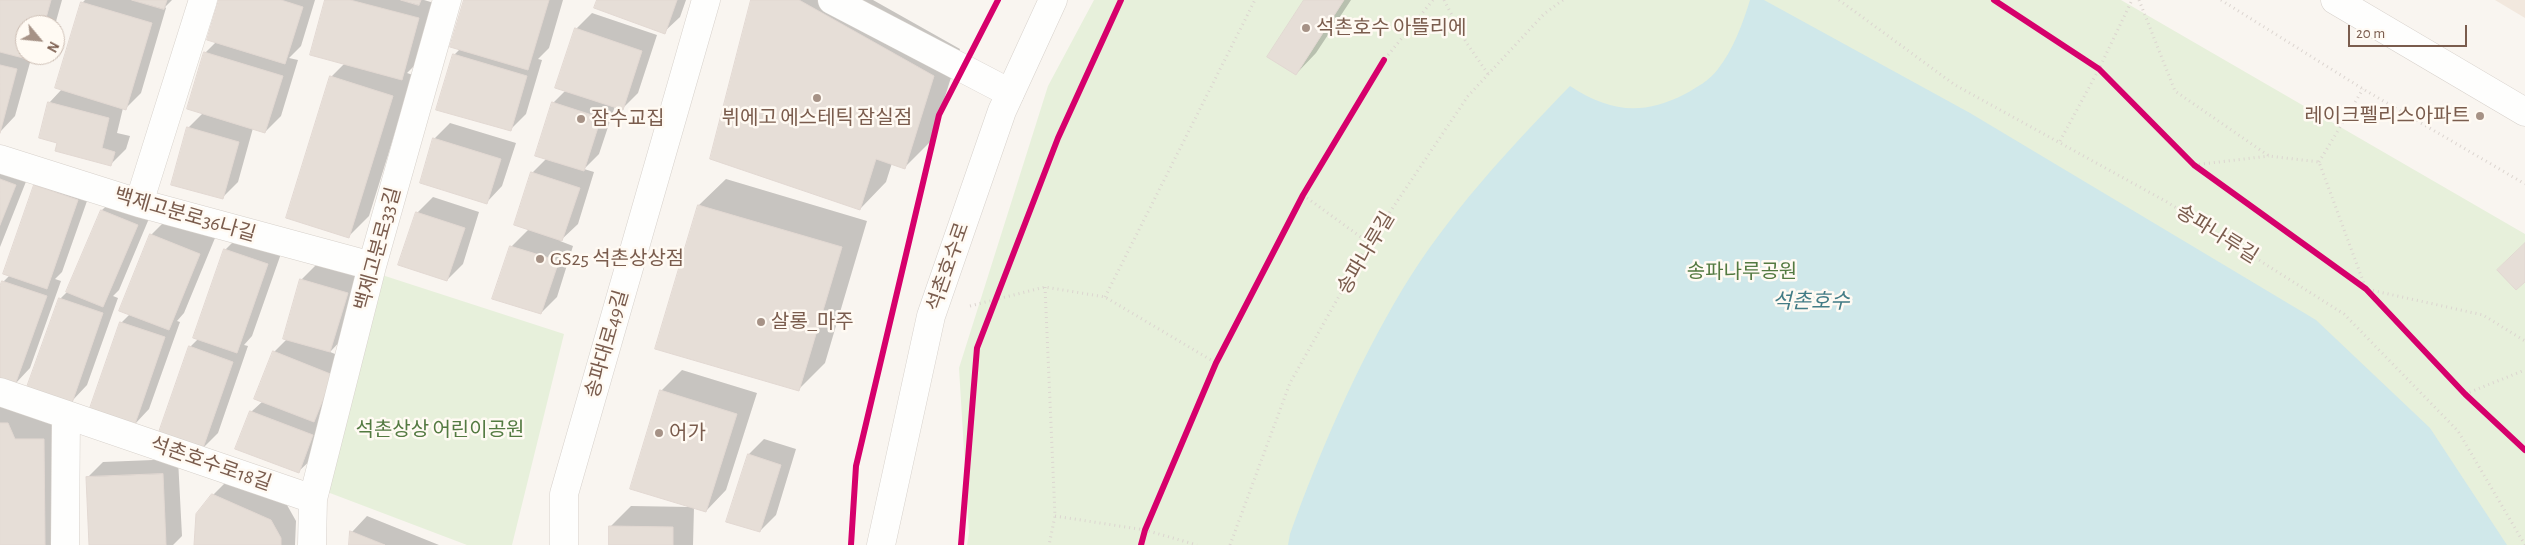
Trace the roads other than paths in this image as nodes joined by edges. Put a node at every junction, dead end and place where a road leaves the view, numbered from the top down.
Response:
1 (203, 0) edge
2 (447, 0) edge
3 (706, 0) edge
4 (832, 0) edge
5 (1053, 0) edge
6 (2335, 0) edge
7 (1010, 93) junction
8 (2525, 112) edge
9 (0, 159) edge
10 (139, 203) junction
11 (372, 266) junction
12 (0, 392) edge
13 (66, 415) junction
14 (313, 499) junction
15 (65, 545) edge
16 (312, 545) edge
17 (564, 545) edge
18 (881, 545) edge

1 - 10 street
2 - 11 street, 백제고분로33길
3 - 17 street, 송파대로49길
4 - 7 street
5 - 7 street, 석촌호수로
6 - 8 street
7 - 18 street, 석촌호수로
9 - 10 street, 백제고분로36나길
10 - 11 street, 백제고분로36나길
11 - 14 street, 백제고분로33길
12 - 13 street, 석촌호수로18길
13 - 14 street, 석촌호수로18길
13 - 15 street
14 - 16 street

